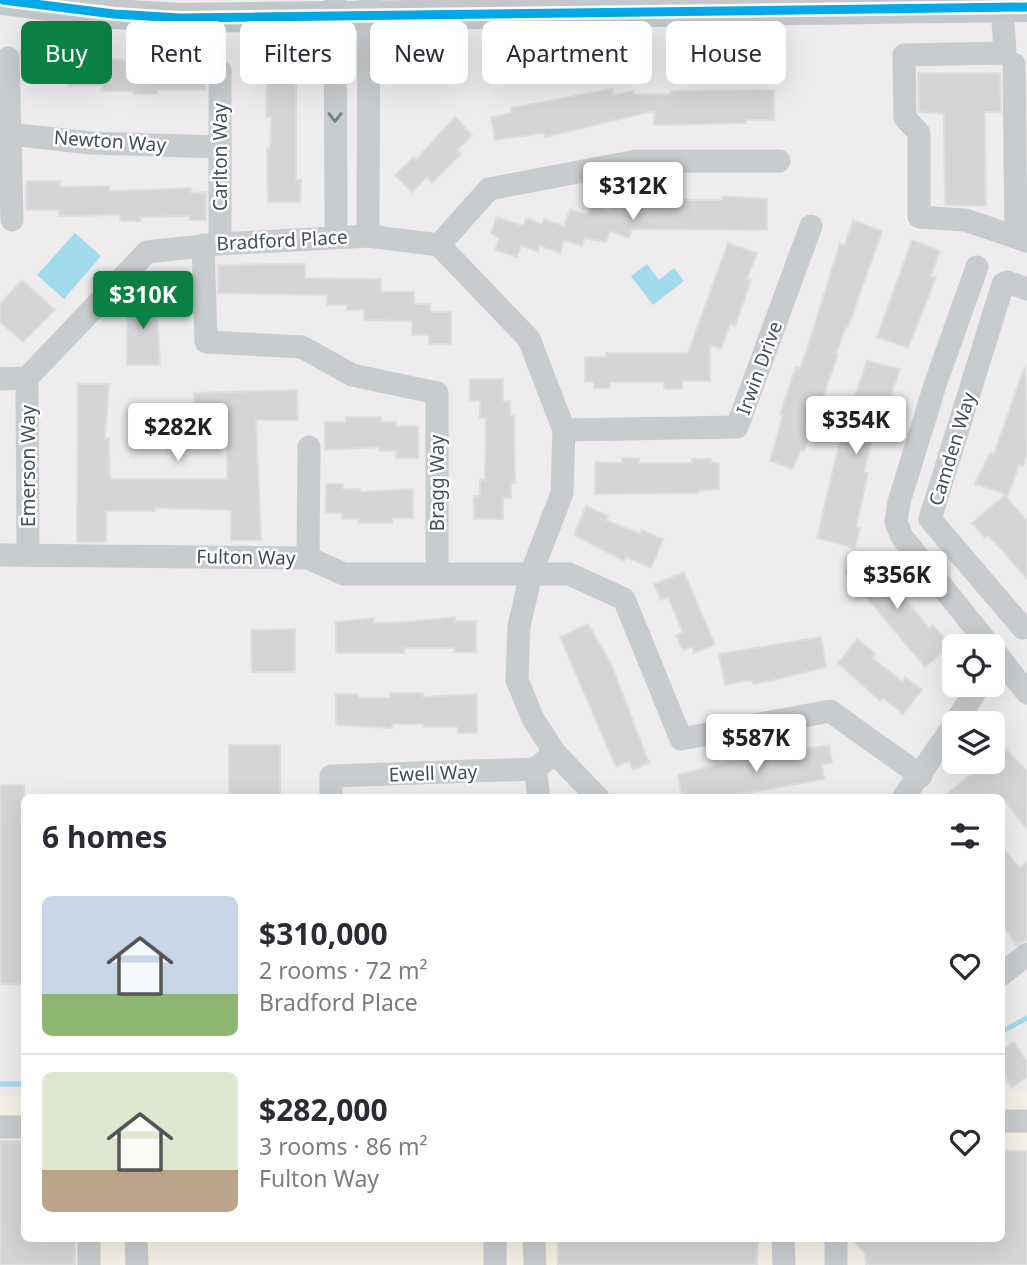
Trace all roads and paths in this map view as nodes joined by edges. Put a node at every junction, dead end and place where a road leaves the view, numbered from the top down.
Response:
1 (3, 0) edge
2 (1010, 5) edge
3 (335, 8) edge
4 (369, 8) edge
5 (8, 58) dead end
6 (1015, 60) edge
7 (220, 84) edge
8 (5, 133) edge
9 (220, 147) junction
10 (779, 162) dead end
11 (12, 220) dead end
12 (811, 226) dead end
13 (368, 236) junction
14 (336, 237) junction
15 (1022, 239) edge
16 (212, 244) junction
17 (439, 245) junction
18 (977, 267) dead end
19 (1027, 289) edge
20 (27, 378) junction
21 (0, 379) edge
22 (437, 393) joint
23 (564, 430) junction
24 (309, 447) dead end
25 (28, 554) junction
26 (0, 555) edge
27 (308, 558) junction
28 (436, 573) junction
29 (531, 574) junction
30 (1025, 627) edge
31 (978, 634) edge
32 (1005, 643) edge
33 (1005, 667) edge
34 (1027, 692) edge
35 (942, 743) edge
36 (555, 753) junction
37 (535, 769) junction
38 (921, 776) junction
39 (331, 787) edge
40 (538, 794) edge
41 (594, 794) edge
42 (906, 794) edge
43 (1027, 954) edge
44 (1005, 972) edge
45 (1005, 1121) edge
46 (1027, 1121) edge
47 (0, 1127) edge
48 (21, 1127) edge
49 (89, 1242) edge
50 (136, 1242) edge
51 (495, 1242) edge
52 (534, 1242) edge
53 (783, 1242) edge
54 (836, 1242) edge
55 (89, 1265) edge
56 (137, 1265) edge
57 (495, 1265) edge
58 (535, 1265) edge
59 (784, 1265) edge
60 (836, 1265) edge

1 - 3 main road
2 - 4 main road
2 - 6 street
3 - 4 main road
3 -> 14 street
4 - 13 street
5 - 8 street
6 - 15 street
6 - 15 street
7 - 9 street, Carlton Way
8 - 9 street, Newton Way
8 - 11 street
9 - 16 street, Carlton Way
10 - 17 street
12 - 23 street, Irwin Drive
13 - 14 street, Bradford Place
13 - 17 street, Bradford Place
14 - 16 street, Bradford Place
16 - 20 street, Bradford Place
16 - 22 street, Carlton Way
17 - 23 street
18 - 31 street
19 - 30 street, Camden Way
20 - 21 street
20 - 25 street, Emerson Way
22 - 28 street, Bragg Way
23 - 29 street
24 - 27 street
25 - 26 street, Fulton Way
25 - 27 street, Fulton Way
27 - 28 street, Fulton Way
28 - 29 street, Fulton Way
29 - 36 street
29 - 38 street, Fulton Way
30 - 32 street
33 - 34 street
35 - 38 street
36 - 37 street
36 - 41 street
37 - 39 street, Ewell Way
37 - 40 street
38 - 42 street
43 - 44 street
45 - 46 street
47 - 48 street
49 - 55 street
50 - 56 street
51 - 57 street
52 - 58 street
53 - 59 street
54 - 60 street

